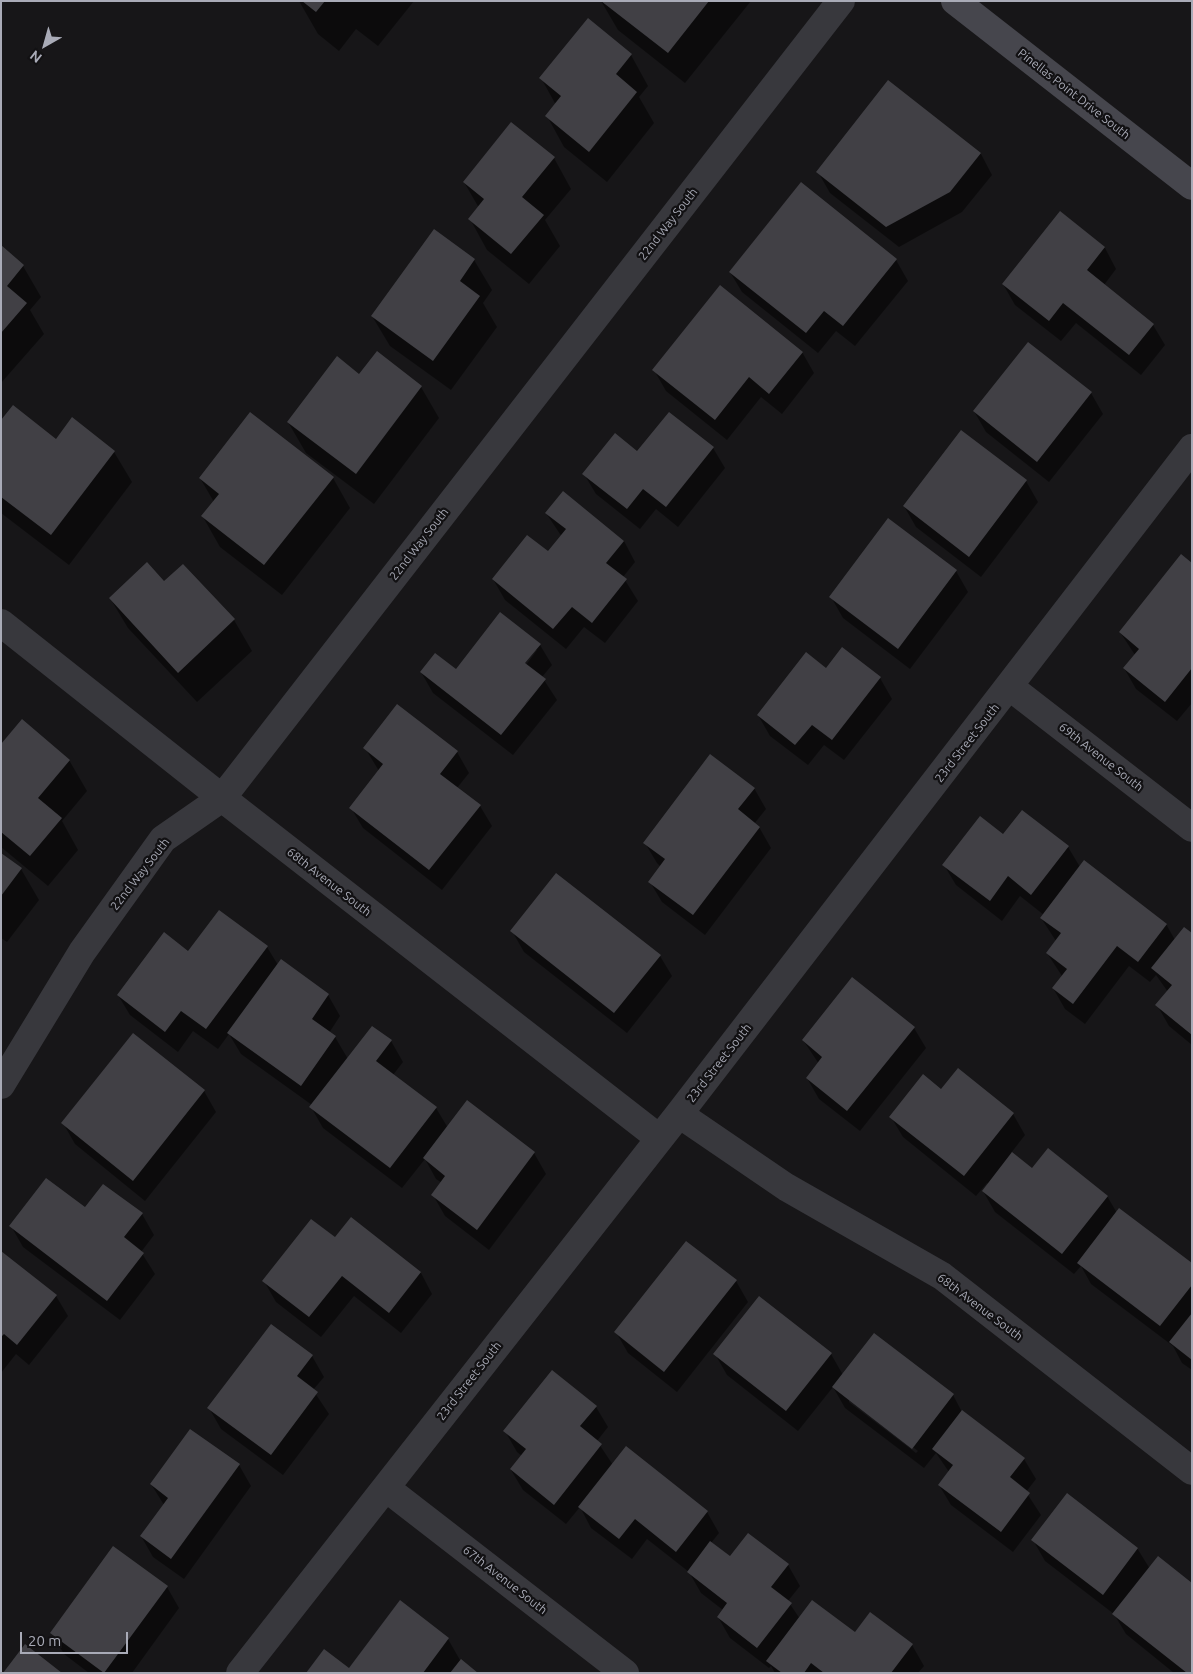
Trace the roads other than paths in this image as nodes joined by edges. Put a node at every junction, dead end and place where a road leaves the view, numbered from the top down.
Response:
1 (841, 1) edge
2 (955, 1) edge
3 (1192, 186) edge
4 (1192, 448) edge
5 (1, 623) edge
6 (1010, 687) junction
7 (222, 798) junction
8 (1192, 828) edge
9 (1, 1085) edge
10 (679, 1114) junction
11 (659, 1138) junction
12 (1192, 1471) edge
13 (386, 1488) junction
14 (240, 1673) edge
15 (625, 1673) edge

1 - 7 street, 22nd Way South
2 - 3 street, Pinellas Point Drive South
4 - 6 street, 23rd Street South
5 - 7 street, 68th Avenue South
6 - 8 street, 69th Avenue South
6 - 10 street, 23rd Street South
7 - 9 street, 22nd Way South
7 - 11 street, 68th Avenue South
10 - 11 street, 23rd Street South
10 - 12 street, 68th Avenue South
11 - 13 street, 23rd Street South
13 - 14 street, 23rd Street South
13 - 15 street, 67th Avenue South

